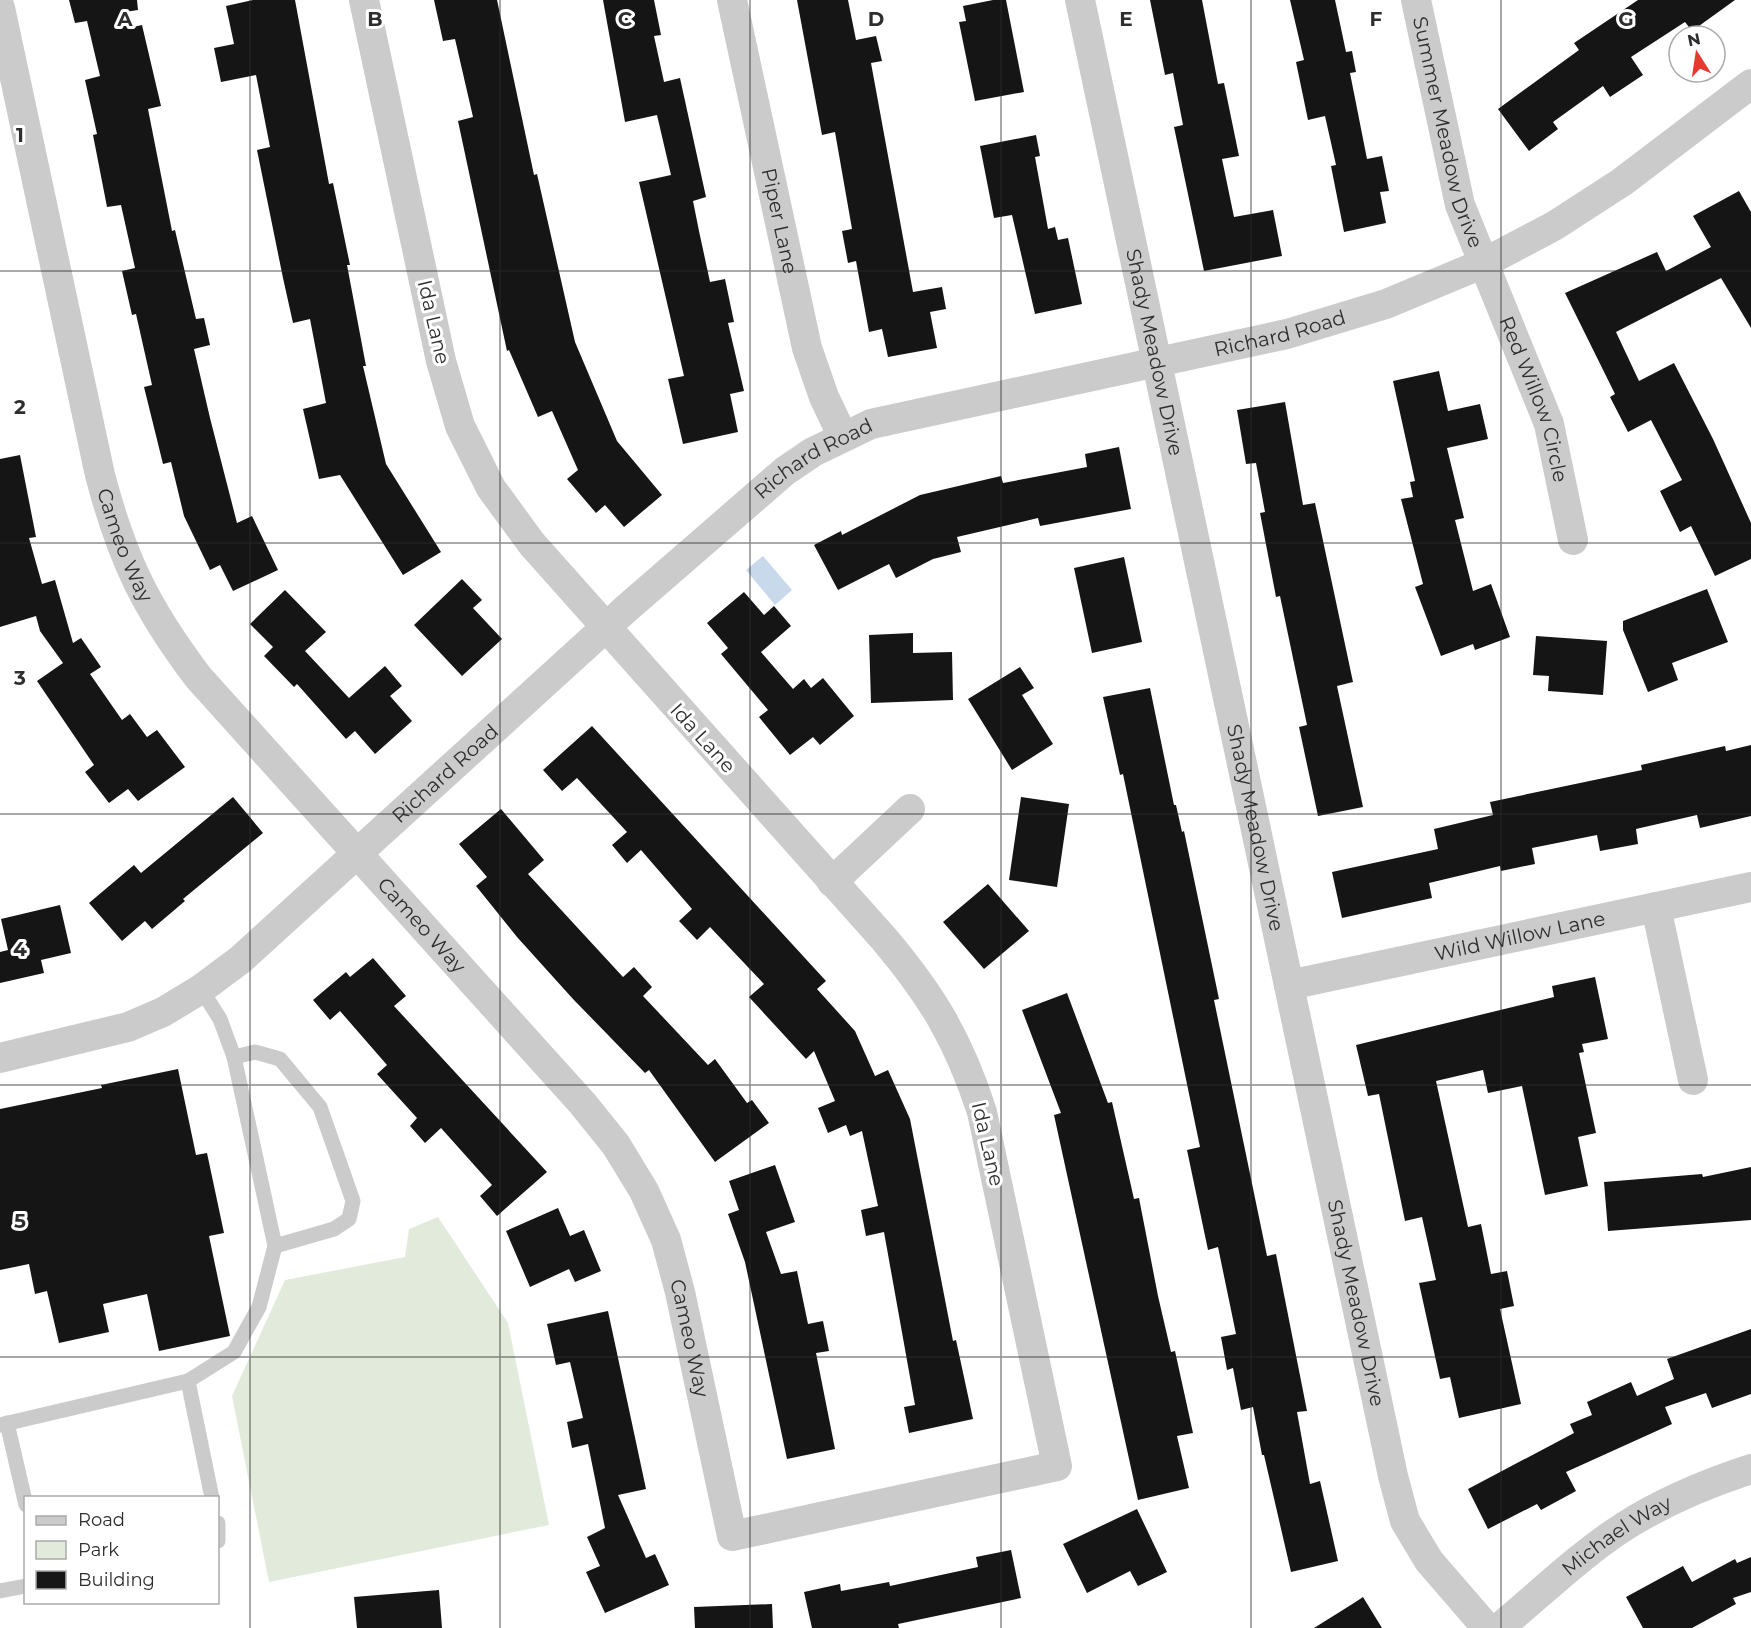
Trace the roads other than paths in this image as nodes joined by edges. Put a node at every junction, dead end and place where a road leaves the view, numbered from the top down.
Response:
1 (364, 0) edge
2 (732, 0) edge
3 (1080, 0) edge
4 (1416, 0) edge
5 (0, 8) edge
6 (1750, 85) edge
7 (1482, 264) junction
8 (1158, 362) junction
9 (843, 437) junction
10 (1573, 540) dead end
11 (606, 628) junction
12 (909, 809) dead end
13 (358, 855) junction
14 (832, 882) junction
15 (1751, 887) edge
16 (1656, 907) junction
17 (1289, 985) junction
18 (201, 989) junction
19 (234, 1057) junction
20 (0, 1058) edge
21 (1693, 1080) dead end
22 (275, 1246) junction
23 (188, 1381) junction
24 (3, 1424) edge
25 (1057, 1466) joint
26 (1751, 1469) edge
27 (212, 1496) edge
28 (24, 1497) edge
29 (24, 1586) edge
30 (0, 1591) edge
31 (1487, 1628) edge
32 (1499, 1628) edge

1 - 11 street, Ida Lane
2 - 9 street, Piper Lane
3 - 8 street, Shady Meadow Drive
4 - 7 street, Summer Meadow Drive
5 - 13 street, Cameo Way
6 - 7 street, Richard Road
7 - 8 street, Richard Road
7 - 10 street, Red Willow Circle
8 - 9 street, Richard Road
8 - 17 street, Shady Meadow Drive
9 - 11 street, Richard Road
11 - 13 street, Richard Road
11 - 14 street, Ida Lane
12 - 14 street
13 - 18 street, Richard Road
13 - 25 street, Cameo Way
14 - 25 street, Ida Lane
15 - 16 street, Wild Willow Lane
16 - 17 street, Wild Willow Lane
16 - 21 street
17 - 31 street, Shady Meadow Drive
18 - 19 lane
18 - 20 street, Richard Road
19 - 22 lane
19 - 22 lane
22 - 23 lane
23 - 24 lane
23 - 27 lane
24 - 28 lane
26 - 32 street, Michael Way
29 - 30 lane

